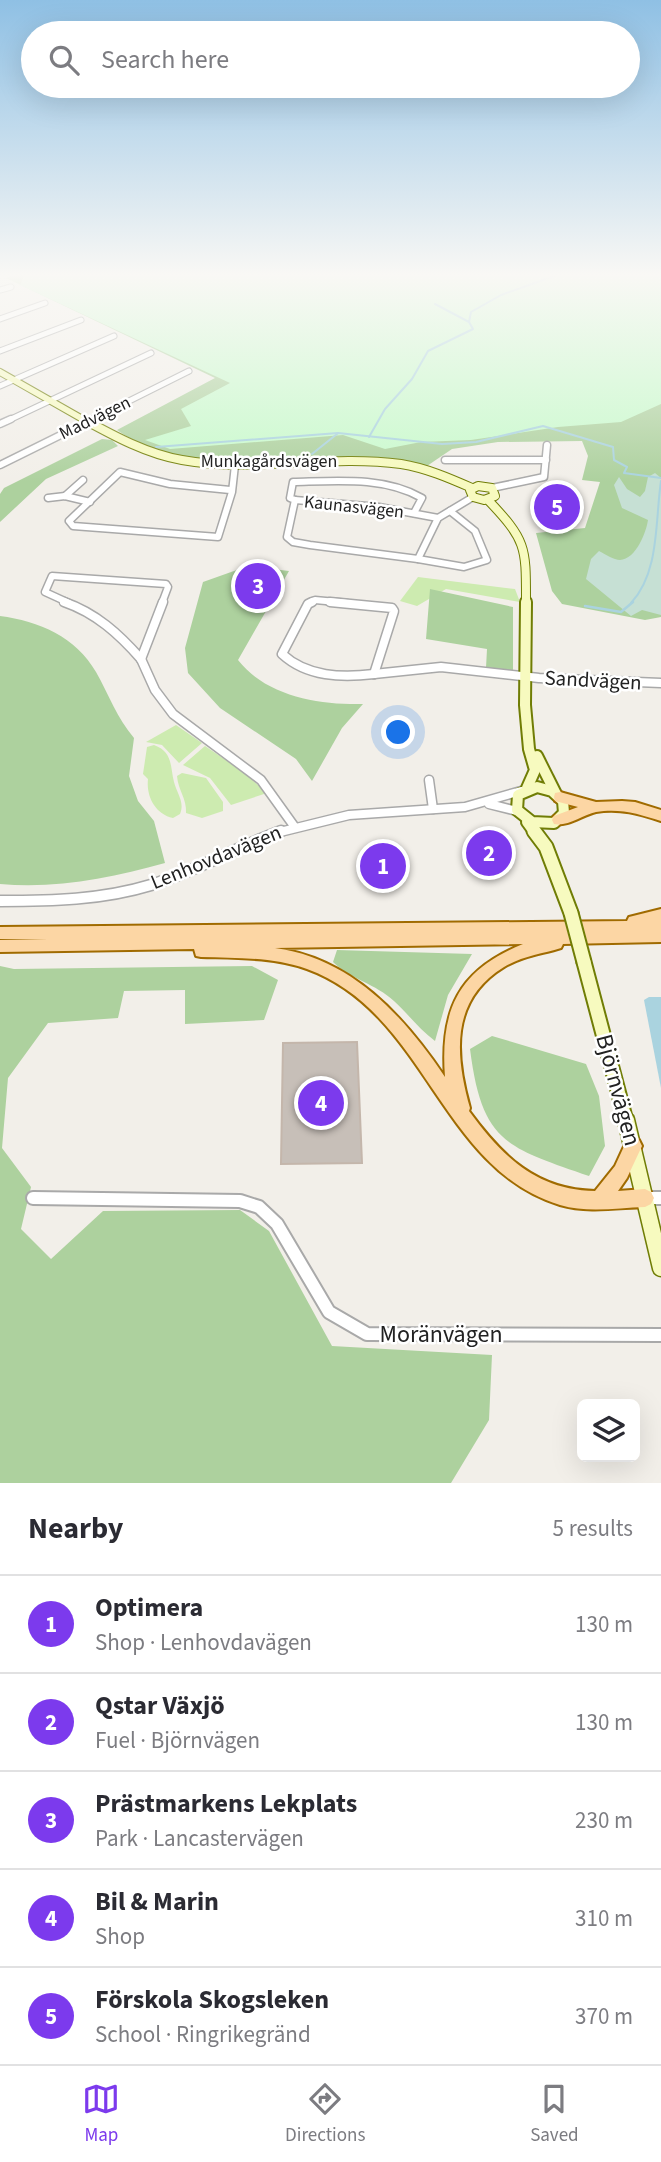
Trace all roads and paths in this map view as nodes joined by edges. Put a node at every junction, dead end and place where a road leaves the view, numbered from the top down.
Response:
1 (20, 343) edge
2 (97, 343) edge
3 (0, 351) edge
4 (150, 353) dead end
5 (189, 371) dead end
6 (0, 372) edge
7 (14, 379) junction
8 (0, 386) edge
9 (51, 400) junction
10 (91, 420) junction
11 (0, 424) edge
12 (547, 445) dead end
13 (446, 460) dead end
14 (546, 460) junction
15 (0, 465) edge
16 (235, 465) junction
17 (83, 480) dead end
18 (492, 488) junction
19 (230, 490) junction
20 (472, 492) junction
21 (65, 496) junction
22 (48, 498) dead end
23 (295, 500) junction
24 (488, 500) junction
25 (90, 502) junction
26 (450, 511) junction
27 (414, 513) junction
28 (438, 518) junction
29 (418, 559) junction
30 (141, 659) junction
31 (374, 675) junction
32 (525, 677) junction
33 (661, 683) edge
34 (530, 743) junction
35 (429, 780) dead end
36 (524, 790) junction
37 (558, 796) junction
38 (483, 804) junction
39 (595, 806) junction
40 (433, 809) junction
41 (520, 814) junction
42 (661, 816) edge
43 (557, 822) junction
44 (294, 827) junction
45 (547, 846) junction
46 (0, 901) edge
47 (661, 915) edge
48 (661, 927) edge
49 (588, 932) junction
50 (0, 933) edge
51 (661, 936) edge
52 (0, 946) edge
53 (127, 946) junction
54 (468, 1125) junction
55 (633, 1146) junction
56 (33, 1198) dead end
57 (653, 1198) edge
58 (600, 1199) junction
59 (661, 1268) edge
60 (661, 1335) edge

1 - 3 street
2 - 7 street
4 - 9 street
5 - 10 street, Madvägen
6 - 7 street, Munkagårdsvägen
7 - 8 street
7 - 9 street, Munkagårdsvägen
9 - 10 street, Munkagårdsvägen
9 - 11 street
10 - 15 street, Madvägen
10 - 16 street, Munkagårdsvägen
12 - 14 street
13 - 14 street
14 - 18 street
16 - 19 street
16 - 20 street, Munkagårdsvägen
17 - 21 street
18 - 20 street
18 - 24 street
19 - 25 street
19 - 25 street
20 - 24 street
20 - 26 street
21 - 22 street
21 - 25 street
23 - 27 street, Kaunasvägen
23 - 27 street, Kaunasvägen
23 - 29 street, Kaunasvägen
24 - 32 street
26 - 28 street
26 - 29 street, Kaunasvägen
27 - 28 street, Kaunasvägen
28 - 29 street, Kaunasvägen
30 - 30 street
30 - 44 street
31 - 31 street, Sandvägen
31 - 32 street, Sandvägen
32 - 33 street, Sandvägen
32 - 34 street
34 - 36 street
34 - 37 street
35 - 40 street
36 - 37 street
36 - 38 street, Lenhovdavägen
36 - 41 street
37 - 39 main road
37 - 43 street
38 - 40 street, Lenhovdavägen
38 - 41 street, Lenhovdavägen
39 - 42 main road
39 - 43 main road
40 - 44 street, Lenhovdavägen
41 - 43 street
41 - 45 street
43 - 45 street
44 - 46 street, Lenhovdavägen
45 - 55 street, Björnvägen, bridge
47 - 49 main road
48 - 49 main road
49 - 50 main road
49 - 51 main road
49 - 53 main road
49 - 54 main road
52 - 53 main road
53 - 54 main road
54 - 58 main road
55 - 57 street, Björnvägen
55 - 58 main road
56 - 60 street, Moränvägen
57 - 58 main road
57 - 59 street, Björnvägen

